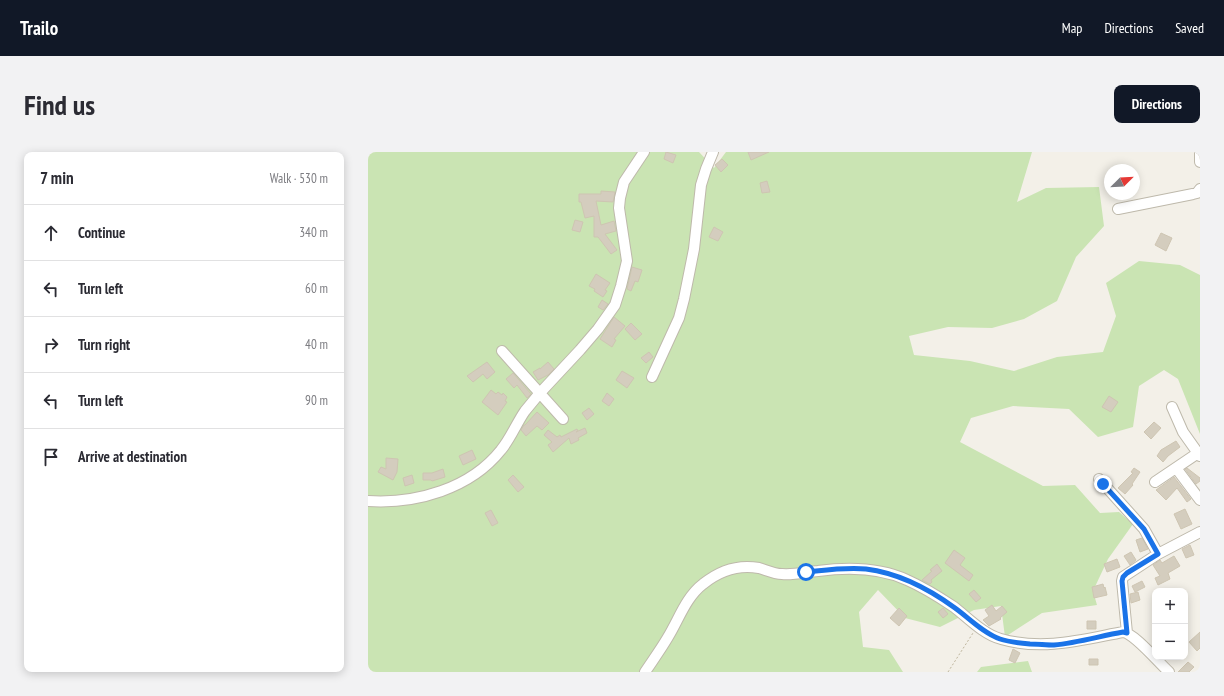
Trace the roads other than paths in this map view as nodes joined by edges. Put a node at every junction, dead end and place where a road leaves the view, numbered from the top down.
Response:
1 (644, 152) edge
2 (712, 152) edge
3 (1200, 152) edge
4 (1200, 162) edge
5 (1200, 189) edge
6 (1118, 209) dead end
7 (502, 351) dead end
8 (652, 377) dead end
9 (540, 394) junction
10 (1172, 407) dead end
11 (563, 419) dead end
12 (1199, 455) edge
13 (1176, 468) junction
14 (1099, 479) dead end
15 (1155, 482) dead end
16 (1200, 500) edge
17 (368, 501) edge
18 (1200, 532) edge
19 (1158, 554) junction
20 (1127, 633) junction
21 (645, 672) edge
22 (1169, 672) edge

1 - 9 street
2 - 8 street
3 - 4 street
5 - 6 street
7 - 9 street
9 - 11 street
9 - 17 street
10 - 12 street
12 - 13 street
13 - 15 street
13 - 16 street
14 - 19 street
18 - 19 street
19 - 20 street
20 - 21 street
20 - 22 street

